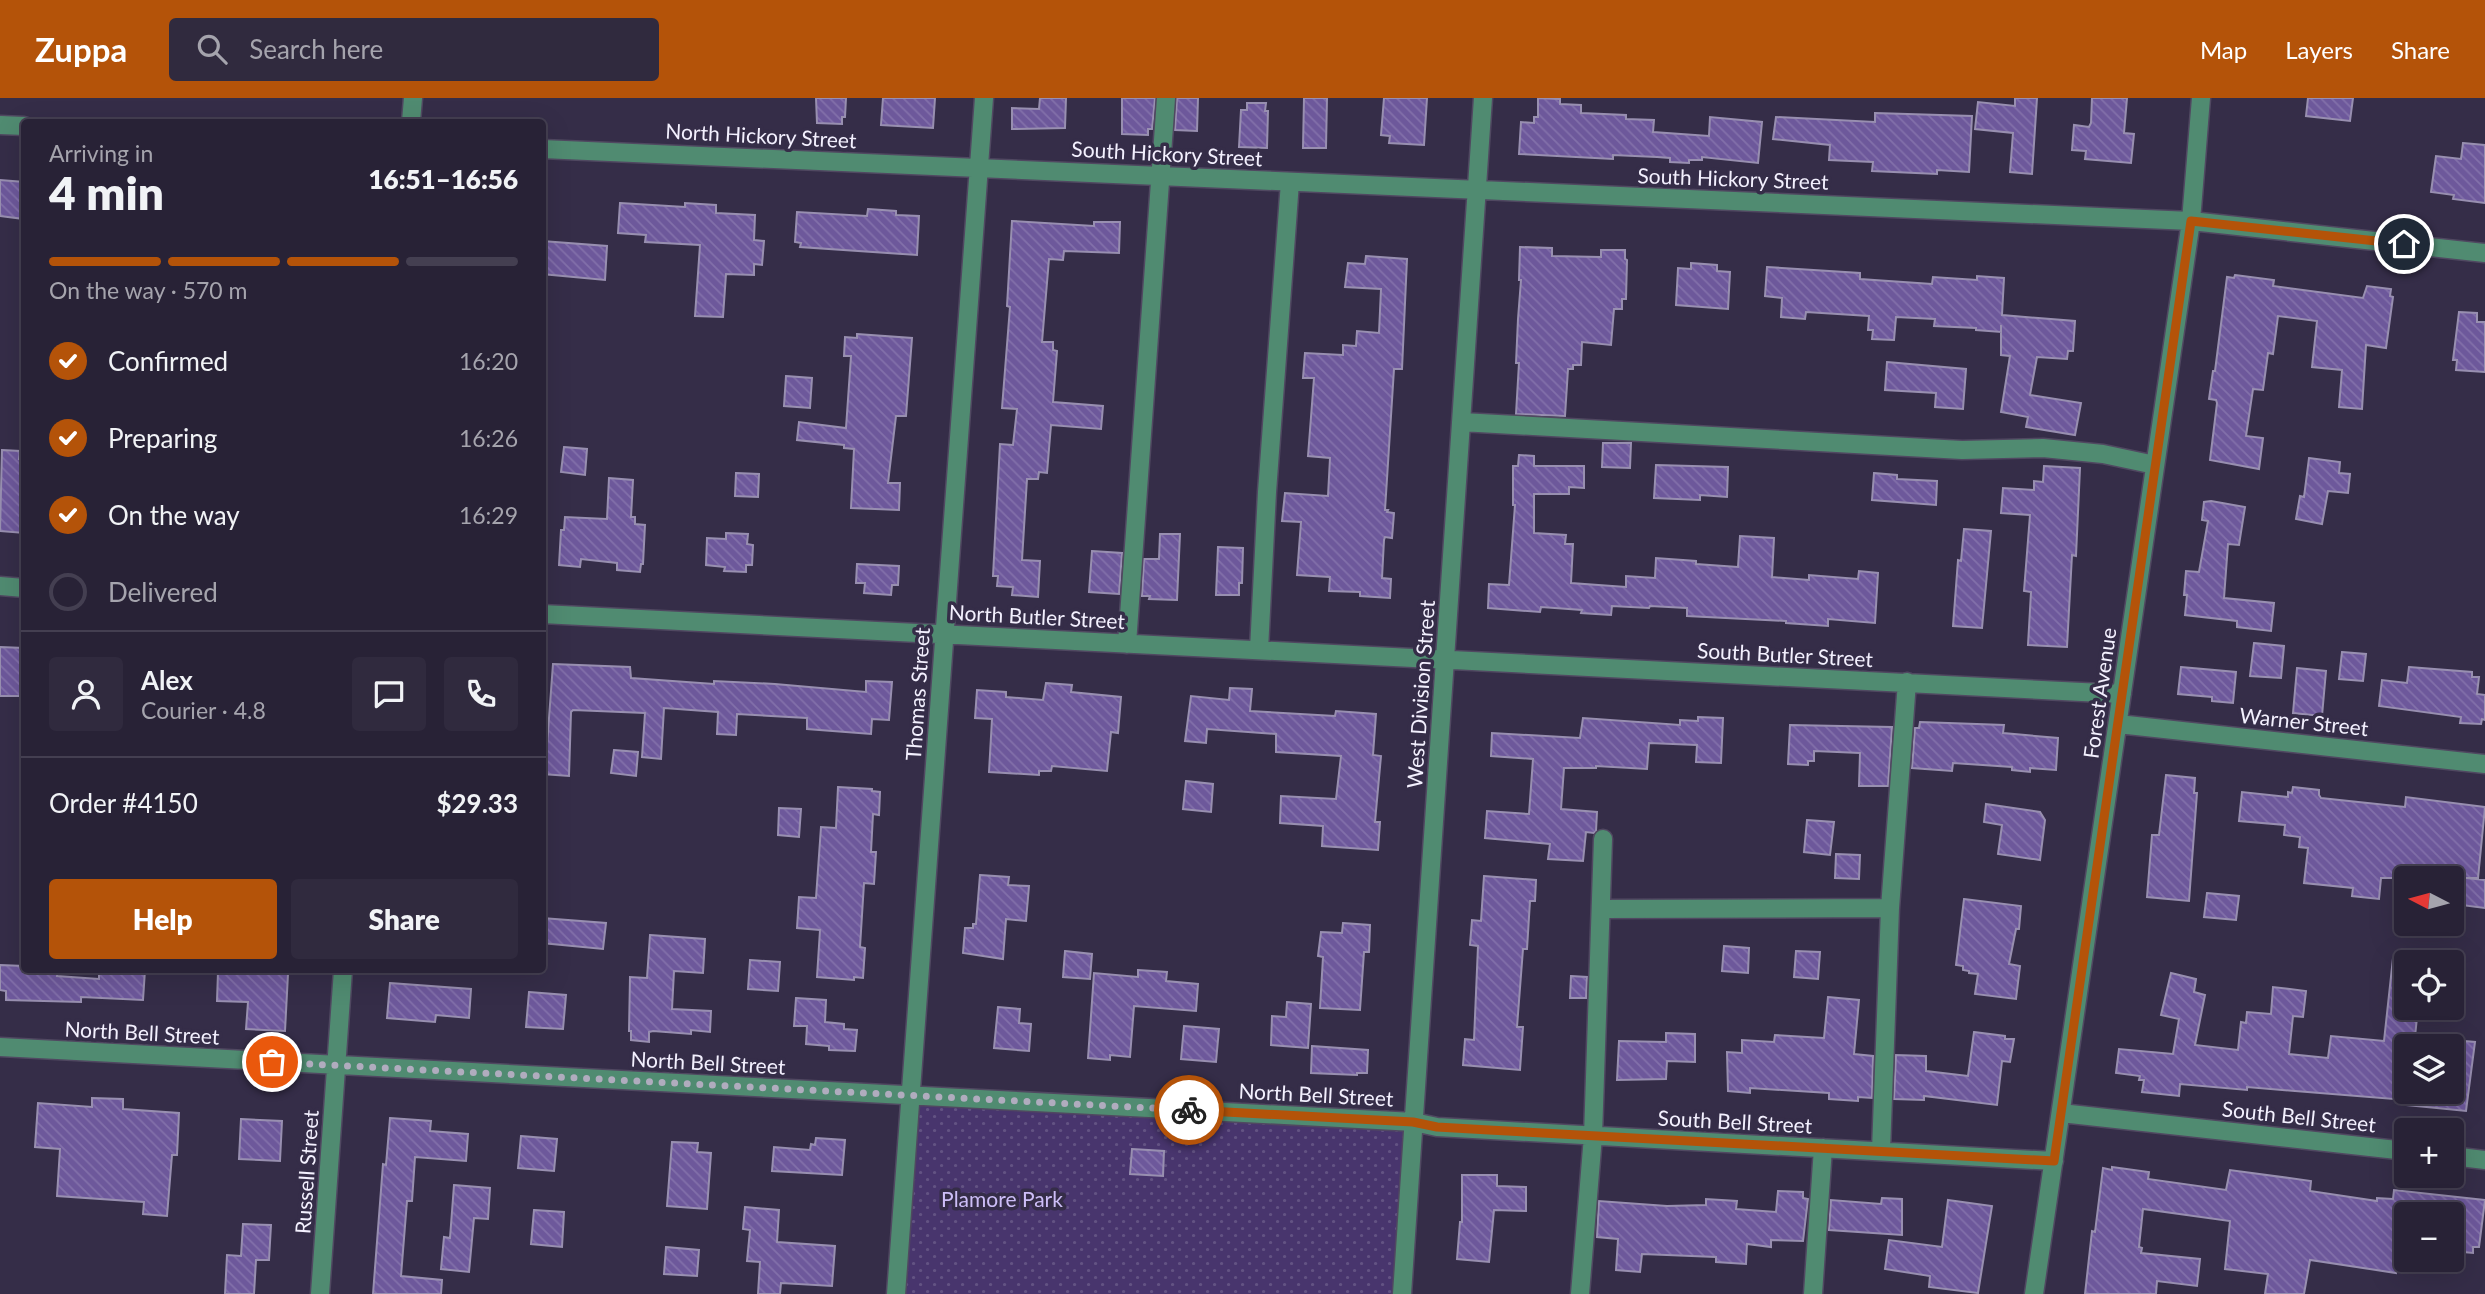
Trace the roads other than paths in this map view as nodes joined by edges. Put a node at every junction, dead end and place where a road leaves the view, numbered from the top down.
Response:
1 (413, 98) edge
2 (984, 98) edge
3 (1166, 98) edge
4 (1483, 98) edge
5 (2201, 98) edge
6 (411, 119) edge
7 (0, 125) edge
8 (21, 126) edge
9 (546, 149) edge
10 (978, 168) junction
11 (1161, 176) junction
12 (1290, 182) junction
13 (1477, 190) junction
14 (2191, 221) junction
15 (2485, 253) edge
16 (1461, 422) junction
17 (2155, 465) junction
18 (0, 586) edge
19 (21, 587) edge
20 (546, 614) edge
21 (944, 635) junction
22 (1127, 644) junction
23 (1259, 650) junction
24 (1445, 660) junction
25 (1907, 682) junction
26 (2122, 694) junction
27 (2118, 724) junction
28 (2485, 764) edge
29 (1603, 839) dead end
30 (1890, 908) junction
31 (1601, 909) junction
32 (343, 973) edge
33 (0, 1048) edge
34 (336, 1065) junction
35 (910, 1096) junction
36 (2061, 1113) junction
37 (1413, 1122) junction
38 (1594, 1136) junction
39 (1823, 1148) junction
40 (2394, 1150) edge
41 (1881, 1152) junction
42 (2464, 1157) edge
43 (2485, 1160) edge
44 (2054, 1161) junction
45 (320, 1294) edge
46 (896, 1294) edge
47 (1402, 1294) edge
48 (1580, 1294) edge
49 (1813, 1294) edge
50 (2034, 1294) edge

1 - 6 street
2 - 10 street, Thomas Street
3 - 11 street
4 - 13 street, West Division Street
5 - 14 street, Forest Avenue
7 - 8 street
9 - 10 street, North Hickory Street
10 - 11 street, South Hickory Street
10 - 21 street, Thomas Street
11 - 12 street, South Hickory Street
11 - 22 street
12 - 13 street, South Hickory Street
12 - 23 street
13 - 14 street, South Hickory Street
13 - 16 street, West Division Street
14 - 15 street, South Hickory Street
14 - 17 street, Forest Avenue
16 - 17 street
16 - 24 street, West Division Street
17 - 26 street, Forest Avenue
18 - 19 street
20 - 21 street, North Butler Street
21 - 22 street, North Butler Street
21 - 35 street, Thomas Street
22 - 23 street, North Butler Street
23 - 24 street, North Butler Street
24 - 25 street, South Butler Street
24 - 37 street, West Division Street
25 - 26 street, South Butler Street
25 - 30 street
26 - 27 street, Forest Avenue
27 - 28 street, Warner Street
27 - 36 street, Forest Avenue
29 - 31 street
30 - 31 street
30 - 41 street
31 - 38 street
32 - 34 street, Russell Street
33 - 34 street, North Bell Street
34 - 35 street, North Bell Street
34 - 45 street, Russell Street
35 - 37 street, North Bell Street
35 - 46 street, Thomas Street
36 - 40 street, South Bell Street
36 - 44 street, Forest Avenue
37 - 38 street, South Bell Street
37 - 47 street, West Division Street
38 - 39 street, South Bell Street
38 - 48 street
39 - 41 street, South Bell Street
39 - 49 street
41 - 44 street, South Bell Street
42 - 43 street
44 - 50 street, Forest Avenue

